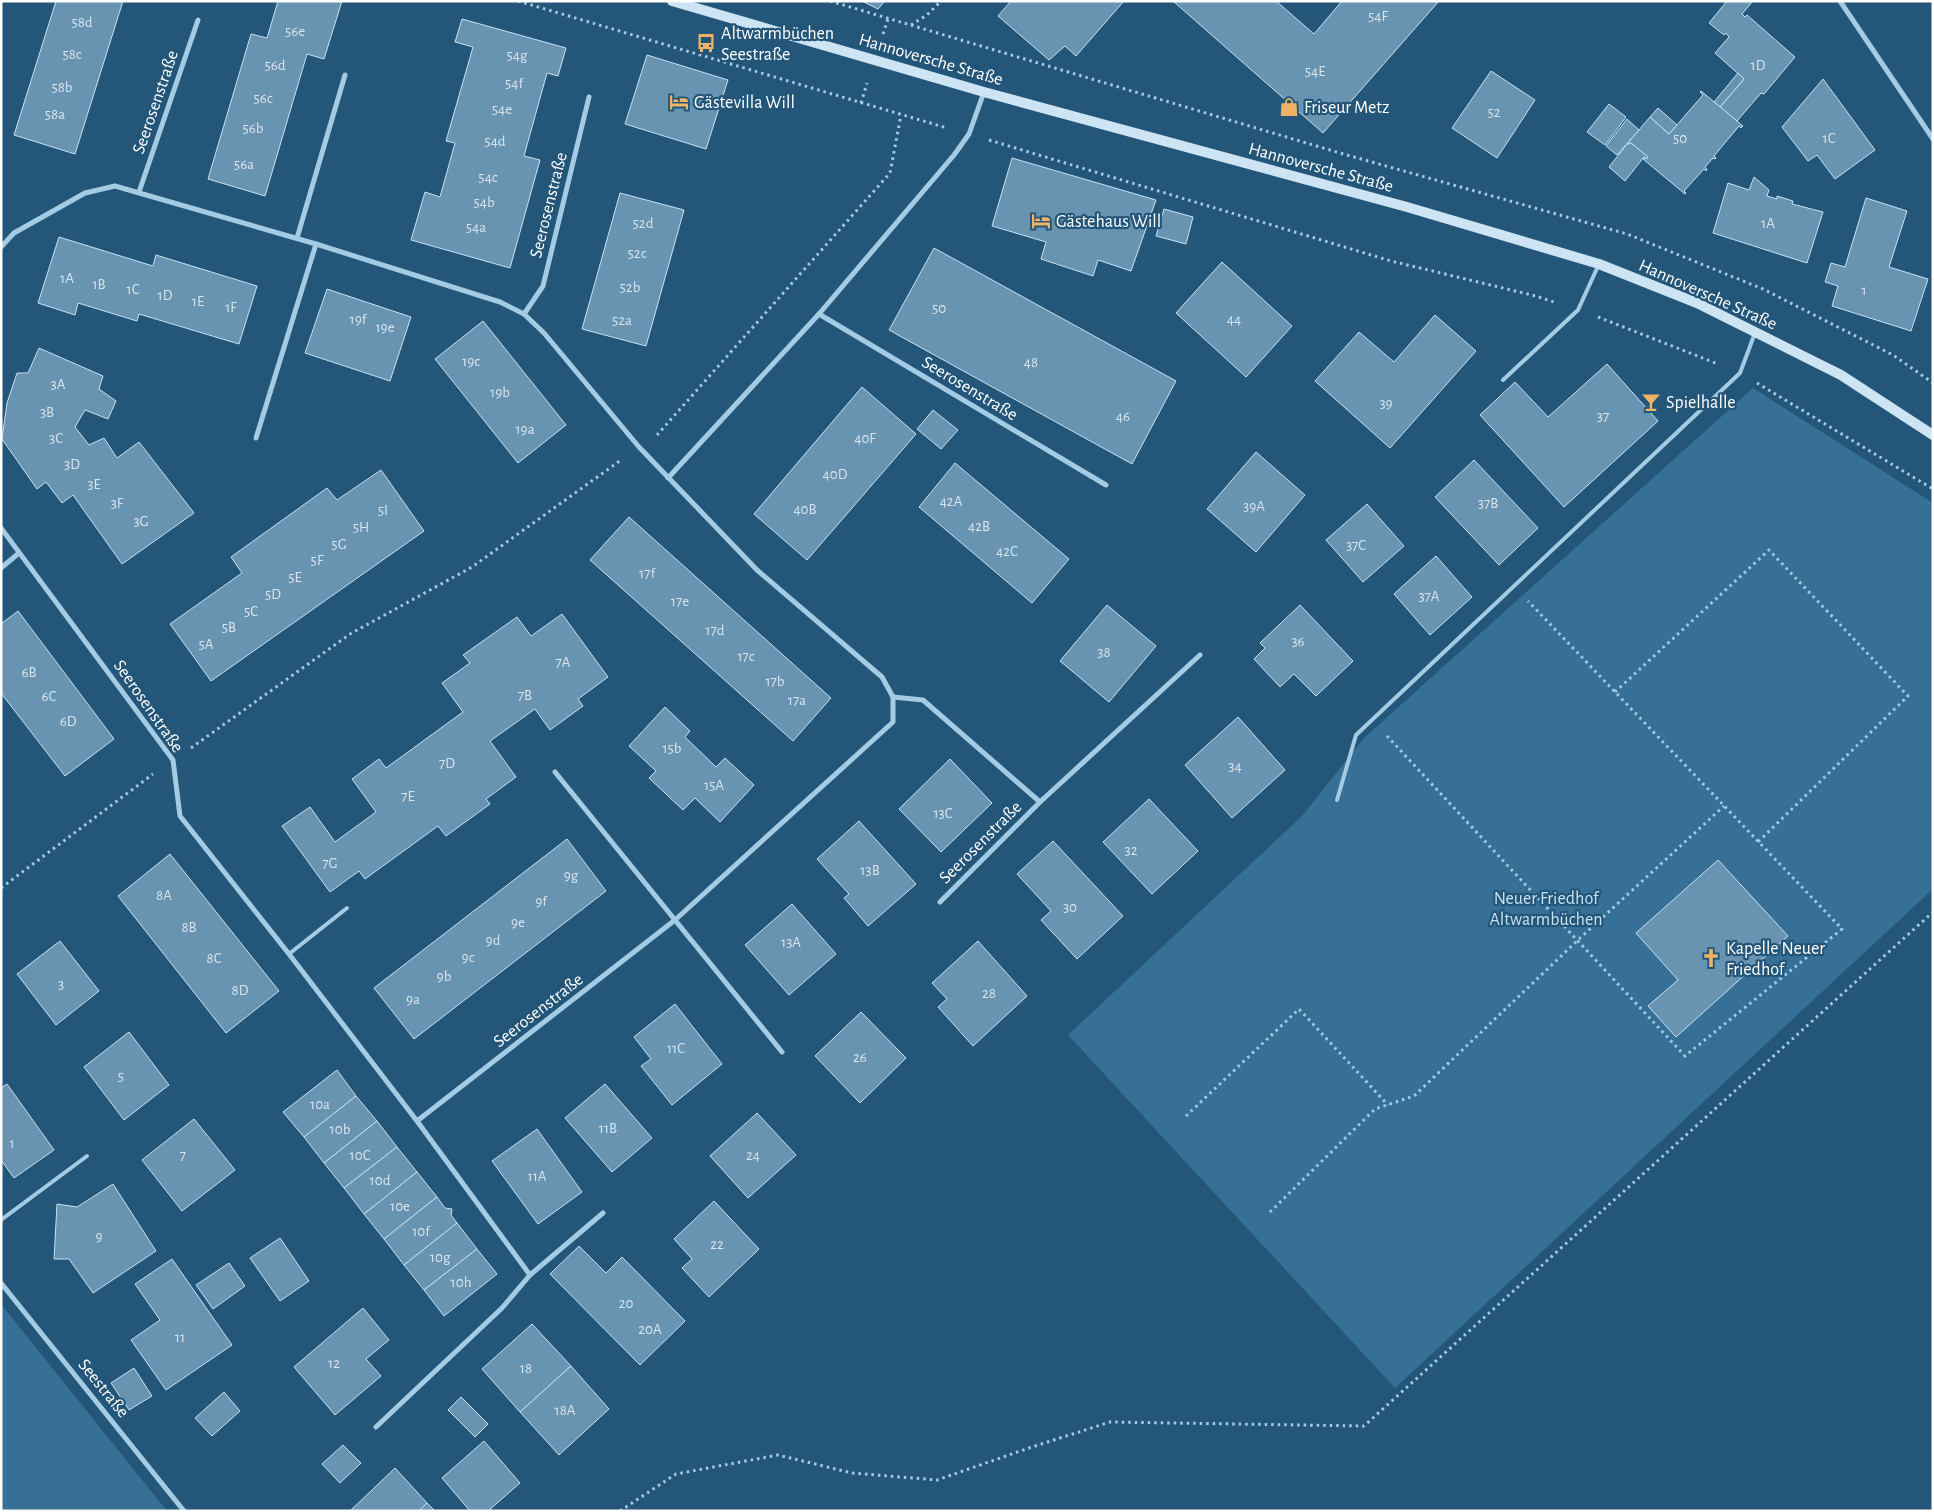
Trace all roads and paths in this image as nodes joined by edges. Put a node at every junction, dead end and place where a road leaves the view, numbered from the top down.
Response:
1 (518, 1) edge
2 (672, 1) edge
3 (830, 1) edge
4 (941, 1) edge
5 (1840, 1) edge
6 (888, 19) junction
7 (198, 20) dead end
8 (911, 25) junction
9 (883, 34) dead end
10 (345, 75) dead end
11 (867, 83) dead end
12 (984, 92) junction
13 (589, 97) dead end
14 (861, 103) junction
15 (901, 115) junction
16 (969, 134) junction
17 (1933, 139) edge
18 (139, 192) junction
19 (297, 238) junction
20 (316, 244) junction
21 (1, 247) edge
22 (1599, 264) junction
23 (1578, 310) junction
24 (524, 314) junction
25 (819, 314) junction
26 (1756, 332) junction
27 (1740, 373) junction
28 (1503, 380) dead end
29 (1933, 383) edge
30 (1933, 435) edge
31 (256, 438) dead end
32 (639, 447) junction
33 (668, 478) junction
34 (1106, 485) dead end
35 (1933, 489) edge
36 (1, 528) edge
37 (19, 553) junction
38 (1, 568) edge
39 (1514, 586) junction
40 (1200, 655) dead end
41 (1615, 692) junction
42 (893, 697) junction
43 (1372, 720) junction
44 (173, 760) junction
45 (555, 772) dead end
46 (1337, 800) dead end
47 (1040, 802) junction
48 (1724, 806) junction
49 (1758, 842) junction
50 (1, 888) edge
51 (940, 902) dead end
52 (347, 908) dead end
53 (1933, 912) edge
54 (675, 920) junction
55 (1578, 940) junction
56 (289, 954) junction
57 (782, 1052) dead end
58 (1388, 1105) junction
59 (1186, 1116) dead end
60 (417, 1121) junction
61 (87, 1156) dead end
62 (1270, 1212) dead end
63 (603, 1213) dead end
64 (1, 1220) edge
65 (530, 1275) junction
66 (1, 1283) edge
67 (376, 1426) dead end
68 (184, 1511) edge
69 (620, 1511) edge

1 - 14 path
2 - 12 main road, Hannoversche Straße
3 - 6 path
4 - 8 path
5 - 17 street
6 - 8 path
6 - 9 path
7 - 18 street, Seerosenstraße
8 - 29 path
10 - 19 street
11 - 14 path
12 - 16 street
12 - 22 main road, Hannoversche Straße
13 - 24 street, Seerosenstraße
14 - 15 path
15 - 16 path
15 - 32 path
16 - 23 path
16 - 25 street
18 - 19 street, Seerosenstraße
18 - 21 street, Seerosenstraße
19 - 20 street, Seerosenstraße
20 - 24 street, Seerosenstraße
20 - 31 street
22 - 23 lane
22 - 26 main road, Hannoversche Straße
23 - 27 path
23 - 28 lane
24 - 32 street, Seerosenstraße
25 - 33 street
25 - 34 street, Seerosenstraße
26 - 27 lane
26 - 30 main road, Hannoversche Straße
27 - 35 path
27 - 39 lane
32 - 33 street, Seerosenstraße
32 - 44 path
33 - 42 street, Seerosenstraße
36 - 37 street, Seerosenstraße
37 - 38 street
37 - 44 street, Seerosenstraße
39 - 41 path
39 - 43 lane
40 - 47 street, Seerosenstraße
41 - 48 path
41 - 49 path
42 - 47 street, Seerosenstraße
42 - 54 street, Seerosenstraße
43 - 46 lane
43 - 55 path
44 - 50 path
44 - 56 street, Seerosenstraße
45 - 54 street
47 - 51 street, Seerosenstraße
48 - 49 path
48 - 55 path
49 - 55 path
52 - 56 lane
53 - 69 path
54 - 57 street
54 - 60 street, Seerosenstraße
55 - 58 path
56 - 60 street, Seerosenstraße
58 - 59 path
58 - 62 path
60 - 65 street, Seerosenstraße
61 - 64 lane
63 - 65 street
65 - 67 street
66 - 68 street, Seestraße

